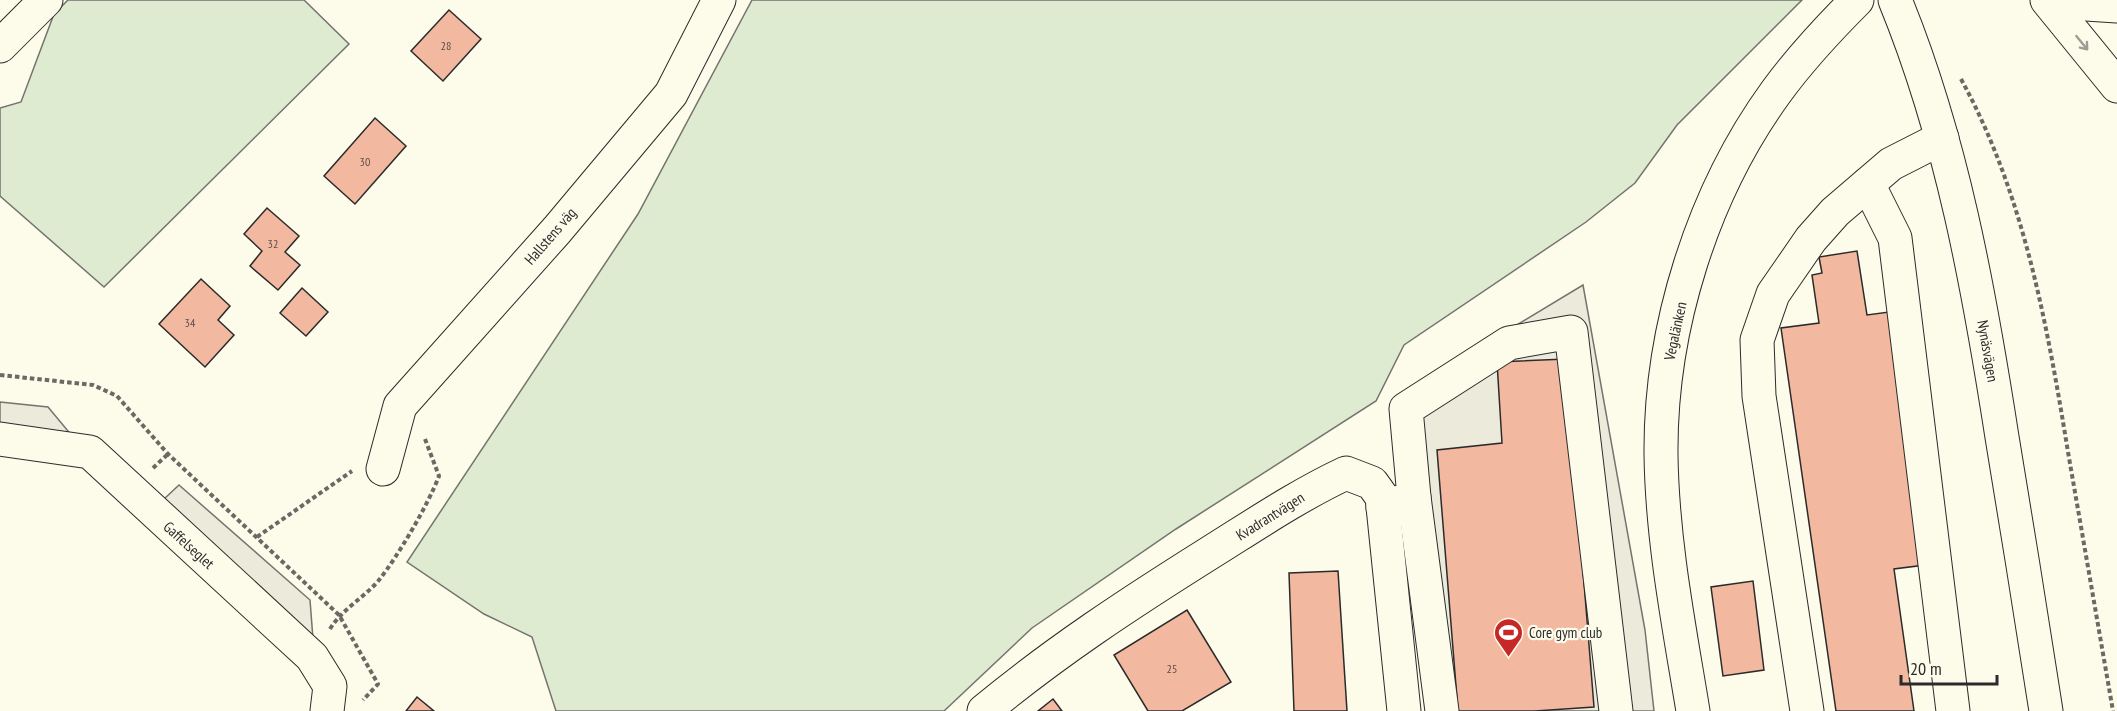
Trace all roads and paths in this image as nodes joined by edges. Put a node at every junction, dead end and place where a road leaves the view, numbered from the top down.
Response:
1 (46, 0) edge
2 (719, 0) edge
3 (1857, 0) edge
4 (1895, 0) edge
5 (2047, 0) edge
6 (2068, 0) edge
7 (2117, 6) edge
8 (0, 45) edge
9 (1958, 74) dead end
10 (2117, 87) edge
11 (1942, 138) junction
12 (1868, 184) junction
13 (0, 375) edge
14 (424, 437) dead end
15 (0, 439) edge
16 (383, 469) joint
17 (1414, 497) junction
18 (1383, 508) junction
19 (257, 537) junction
20 (339, 615) junction
21 (312, 657) junction
22 (359, 704) dead end
23 (327, 711) edge
24 (984, 711) edge
25 (1404, 711) edge
26 (1442, 711) edge
27 (1616, 711) edge
28 (1693, 711) edge
29 (1807, 711) edge
30 (1953, 711) edge
31 (2046, 711) edge
32 (2113, 711) edge

1 - 8 main road
2 - 16 main road, Hallstens väg
3 - 28 main road, Vegalänken
4 - 11 main road, Nynäsvägen
5 -> 10 main road
6 - 7 main road
9 - 32 path
11 - 12 main road
11 - 31 main road, Nynäsvägen
12 - 29 main road
12 - 30 main road
13 - 19 path
14 - 20 path
15 - 21 main road, Gaffelseglet
16 - 19 path
17 - 18 main road
17 - 26 main road
17 - 27 main road
18 - 24 main road, Kvadrantvägen
18 - 25 main road, Kvadrantvägen
19 - 20 path
20 - 21 path
20 - 22 path
21 - 23 main road, Gaffelseglet

